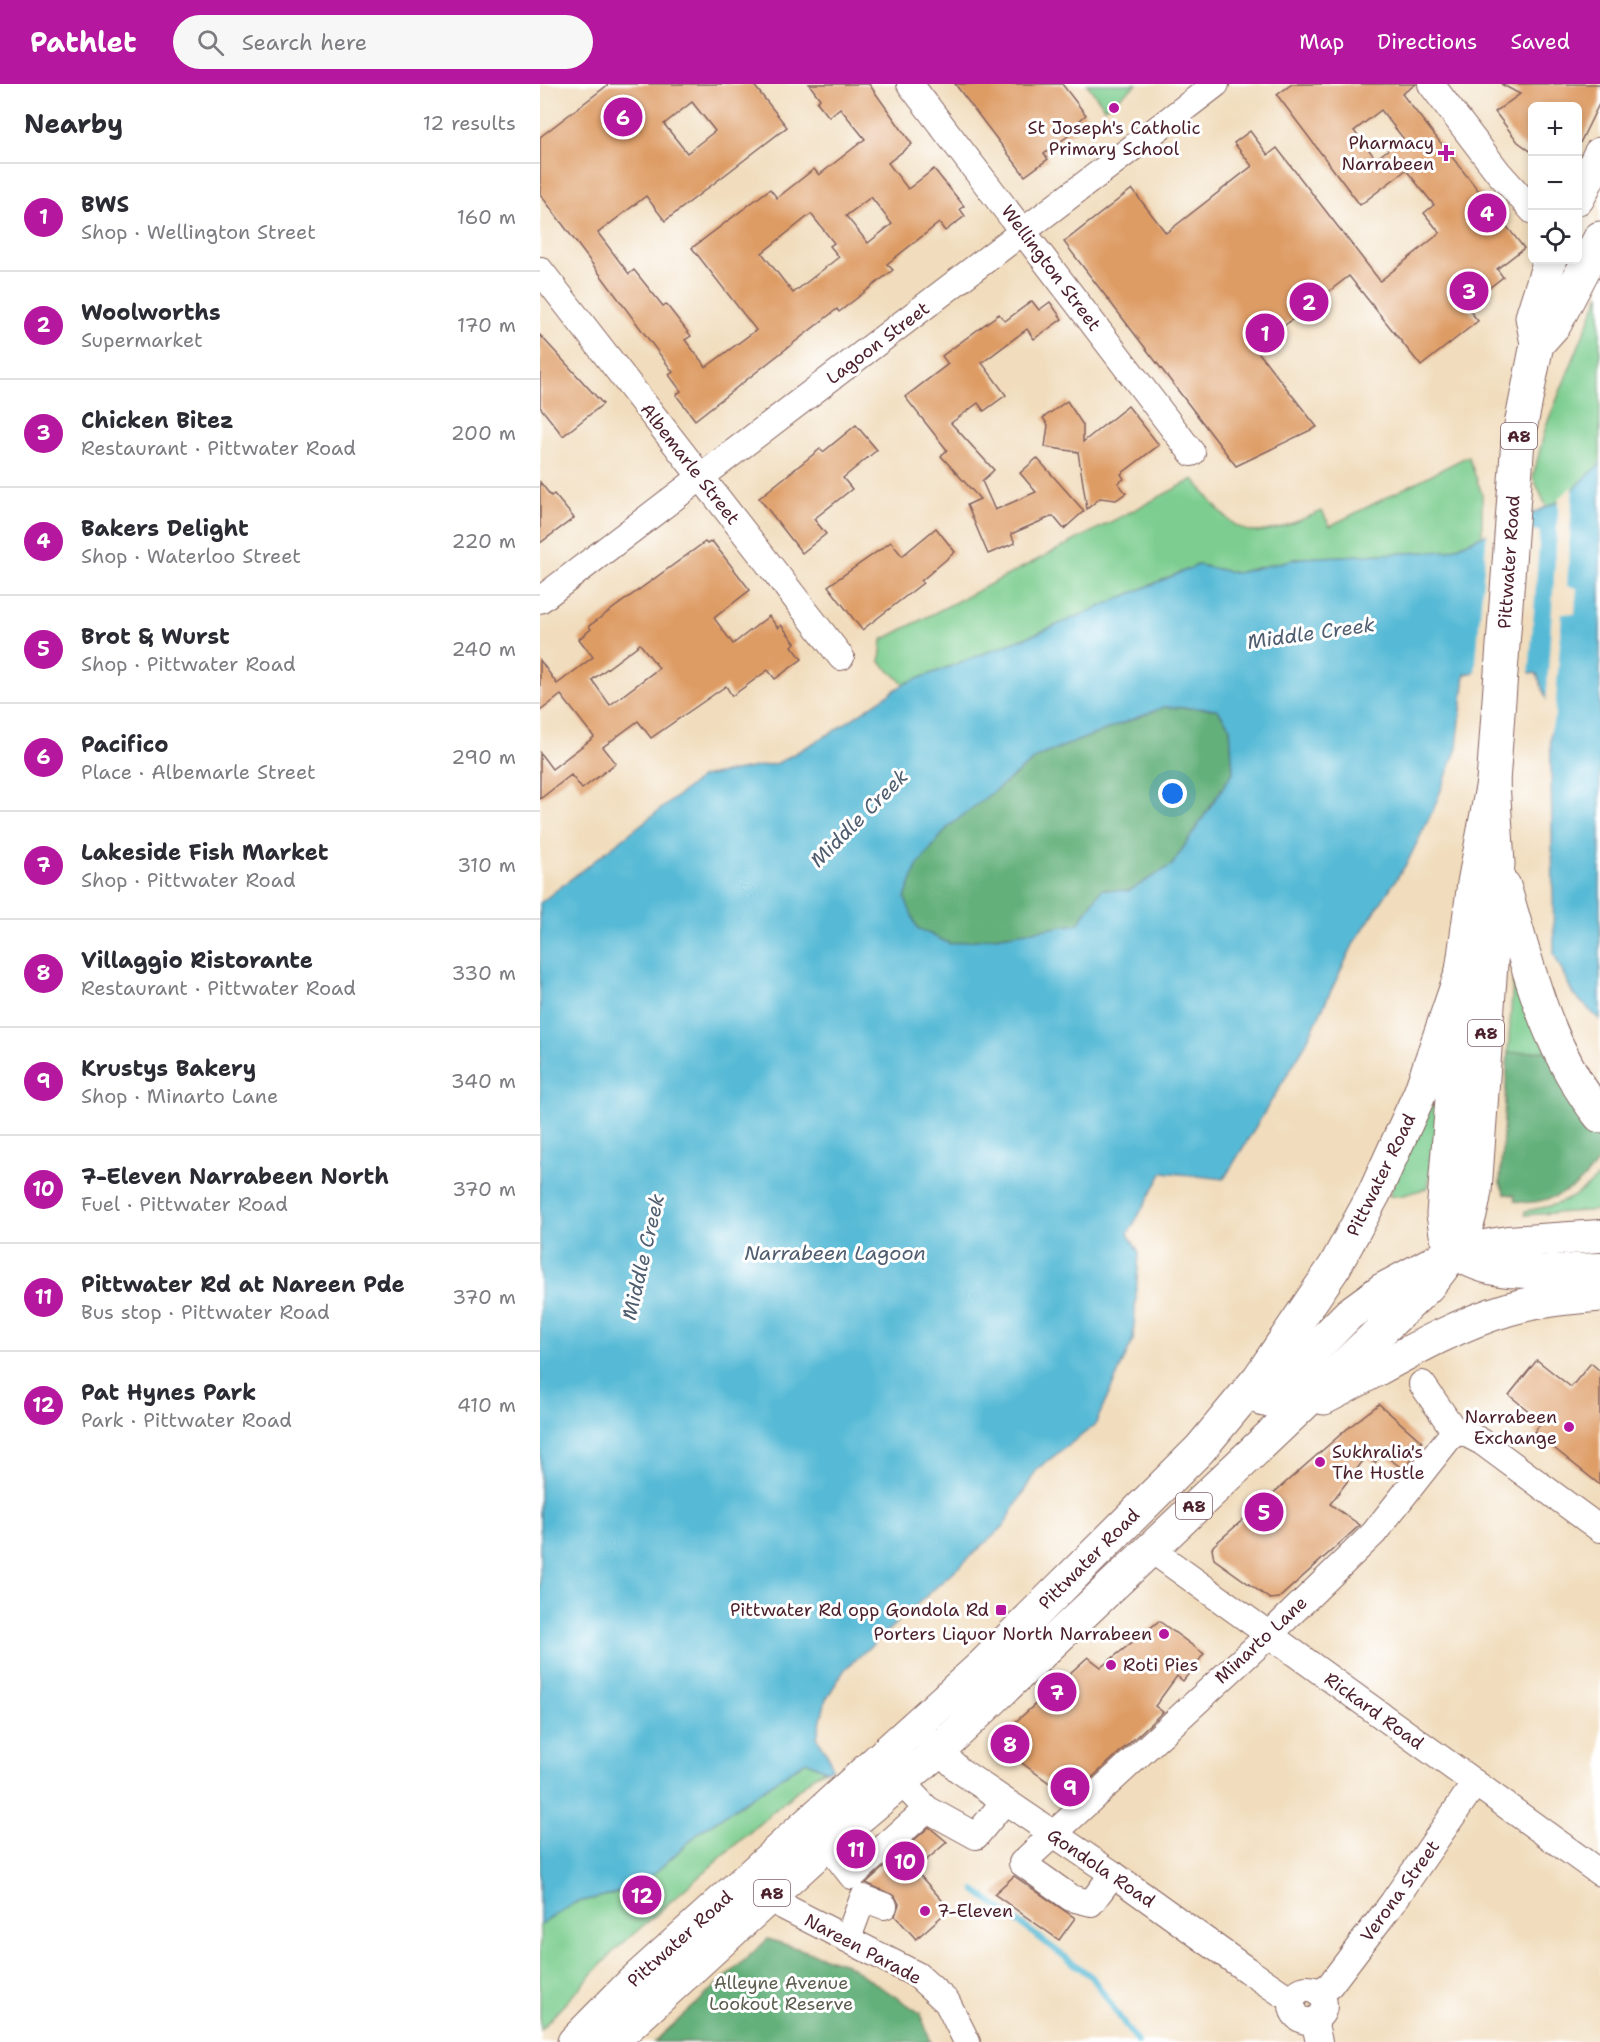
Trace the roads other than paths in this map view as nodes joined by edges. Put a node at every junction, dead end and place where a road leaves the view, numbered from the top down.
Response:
1 (910, 84) edge
2 (1216, 84) edge
3 (1431, 84) edge
4 (1600, 154) edge
5 (1582, 190) edge
6 (1532, 210) edge
7 (1024, 233) junction
8 (1588, 253) edge
9 (1549, 264) edge
10 (540, 270) edge
11 (1537, 344) junction
12 (1192, 453) dead end
13 (700, 477) junction
14 (540, 600) edge
15 (841, 657) dead end
16 (1493, 782) junction
17 (1498, 864) junction
18 (1462, 971) junction
19 (1600, 1116) edge
20 (1600, 1236) edge
21 (1455, 1251) junction
22 (1600, 1269) edge
23 (1600, 1295) edge
24 (1422, 1384) dead end
25 (1290, 1416) junction
26 (1456, 1433) junction
27 (1200, 1449) junction
28 (1600, 1529) edge
29 (1149, 1548) junction
30 (1269, 1635) junction
31 (916, 1727) junction
32 (939, 1750) junction
33 (902, 1783) junction
34 (1475, 1783) junction
35 (1004, 1802) junction
36 (927, 1809) junction
37 (1051, 1834) junction
38 (827, 1844) junction
39 (1600, 1873) edge
40 (1113, 1874) junction
41 (867, 1893) junction
42 (767, 1898) junction
43 (848, 1938) junction
44 (1318, 1993) junction
45 (1293, 1998) junction
46 (1316, 2031) edge
47 (574, 2042) edge
48 (611, 2042) edge
49 (967, 2042) edge

1 - 7 street, Wellington Street
2 - 7 street, Lagoon Street
3 - 6 street
4 - 5 highway
7 - 12 street, Wellington Street
7 - 13 street, Lagoon Street
8 - 11 highway, Pittwater Road / A8
9 - 11 highway, Pittwater Road / A8
10 - 13 street, Albemarle Street
11 - 16 highway, Pittwater Road / A8
13 - 14 street, Lagoon Street
13 - 15 street, Albemarle Street
16 - 17 highway, Pittwater Road / A8
16 - 18 highway, Pittwater Road / A8
17 - 19 highway
17 - 21 highway, Pittwater Road / A8
18 - 21 highway, Pittwater Road / A8
18 - 27 highway, Pittwater Road / A8
20 - 21 main road
21 - 22 main road
21 - 25 highway, Pittwater Road / A8
21 - 27 highway
23 - 25 highway
24 - 26 street
25 - 29 highway, Pittwater Road / A8
26 - 28 street
26 - 30 street, Minarto Lane
27 - 31 highway, Pittwater Road / A8
29 - 30 street, Rickard Road
29 - 32 highway, Pittwater Road / A8
30 - 34 street, Rickard Road
30 - 37 street, Minarto Lane
31 - 32 street, Gondola Road
31 - 47 highway, Pittwater Road / A8
32 - 33 highway, Pittwater Road / A8
32 - 35 street, Gondola Road
33 - 36 street
33 - 38 highway, Pittwater Road / A8
34 - 39 street, Rickard Road
34 - 44 street, Verona Street
35 - 36 street
35 - 37 street, Gondola Road
36 - 41 street
37 - 40 street, Gondola Road
37 - 40 street, Minarto Lane
38 - 41 street
38 - 42 highway, Pittwater Road / A8
40 - 45 street, Gondola Road
41 - 43 street
42 - 43 street, Nareen Parade
42 - 48 highway, Pittwater Road / A8
43 - 49 street, Nareen Parade
44 - 45 street
44 - 46 street
45 - 46 street

